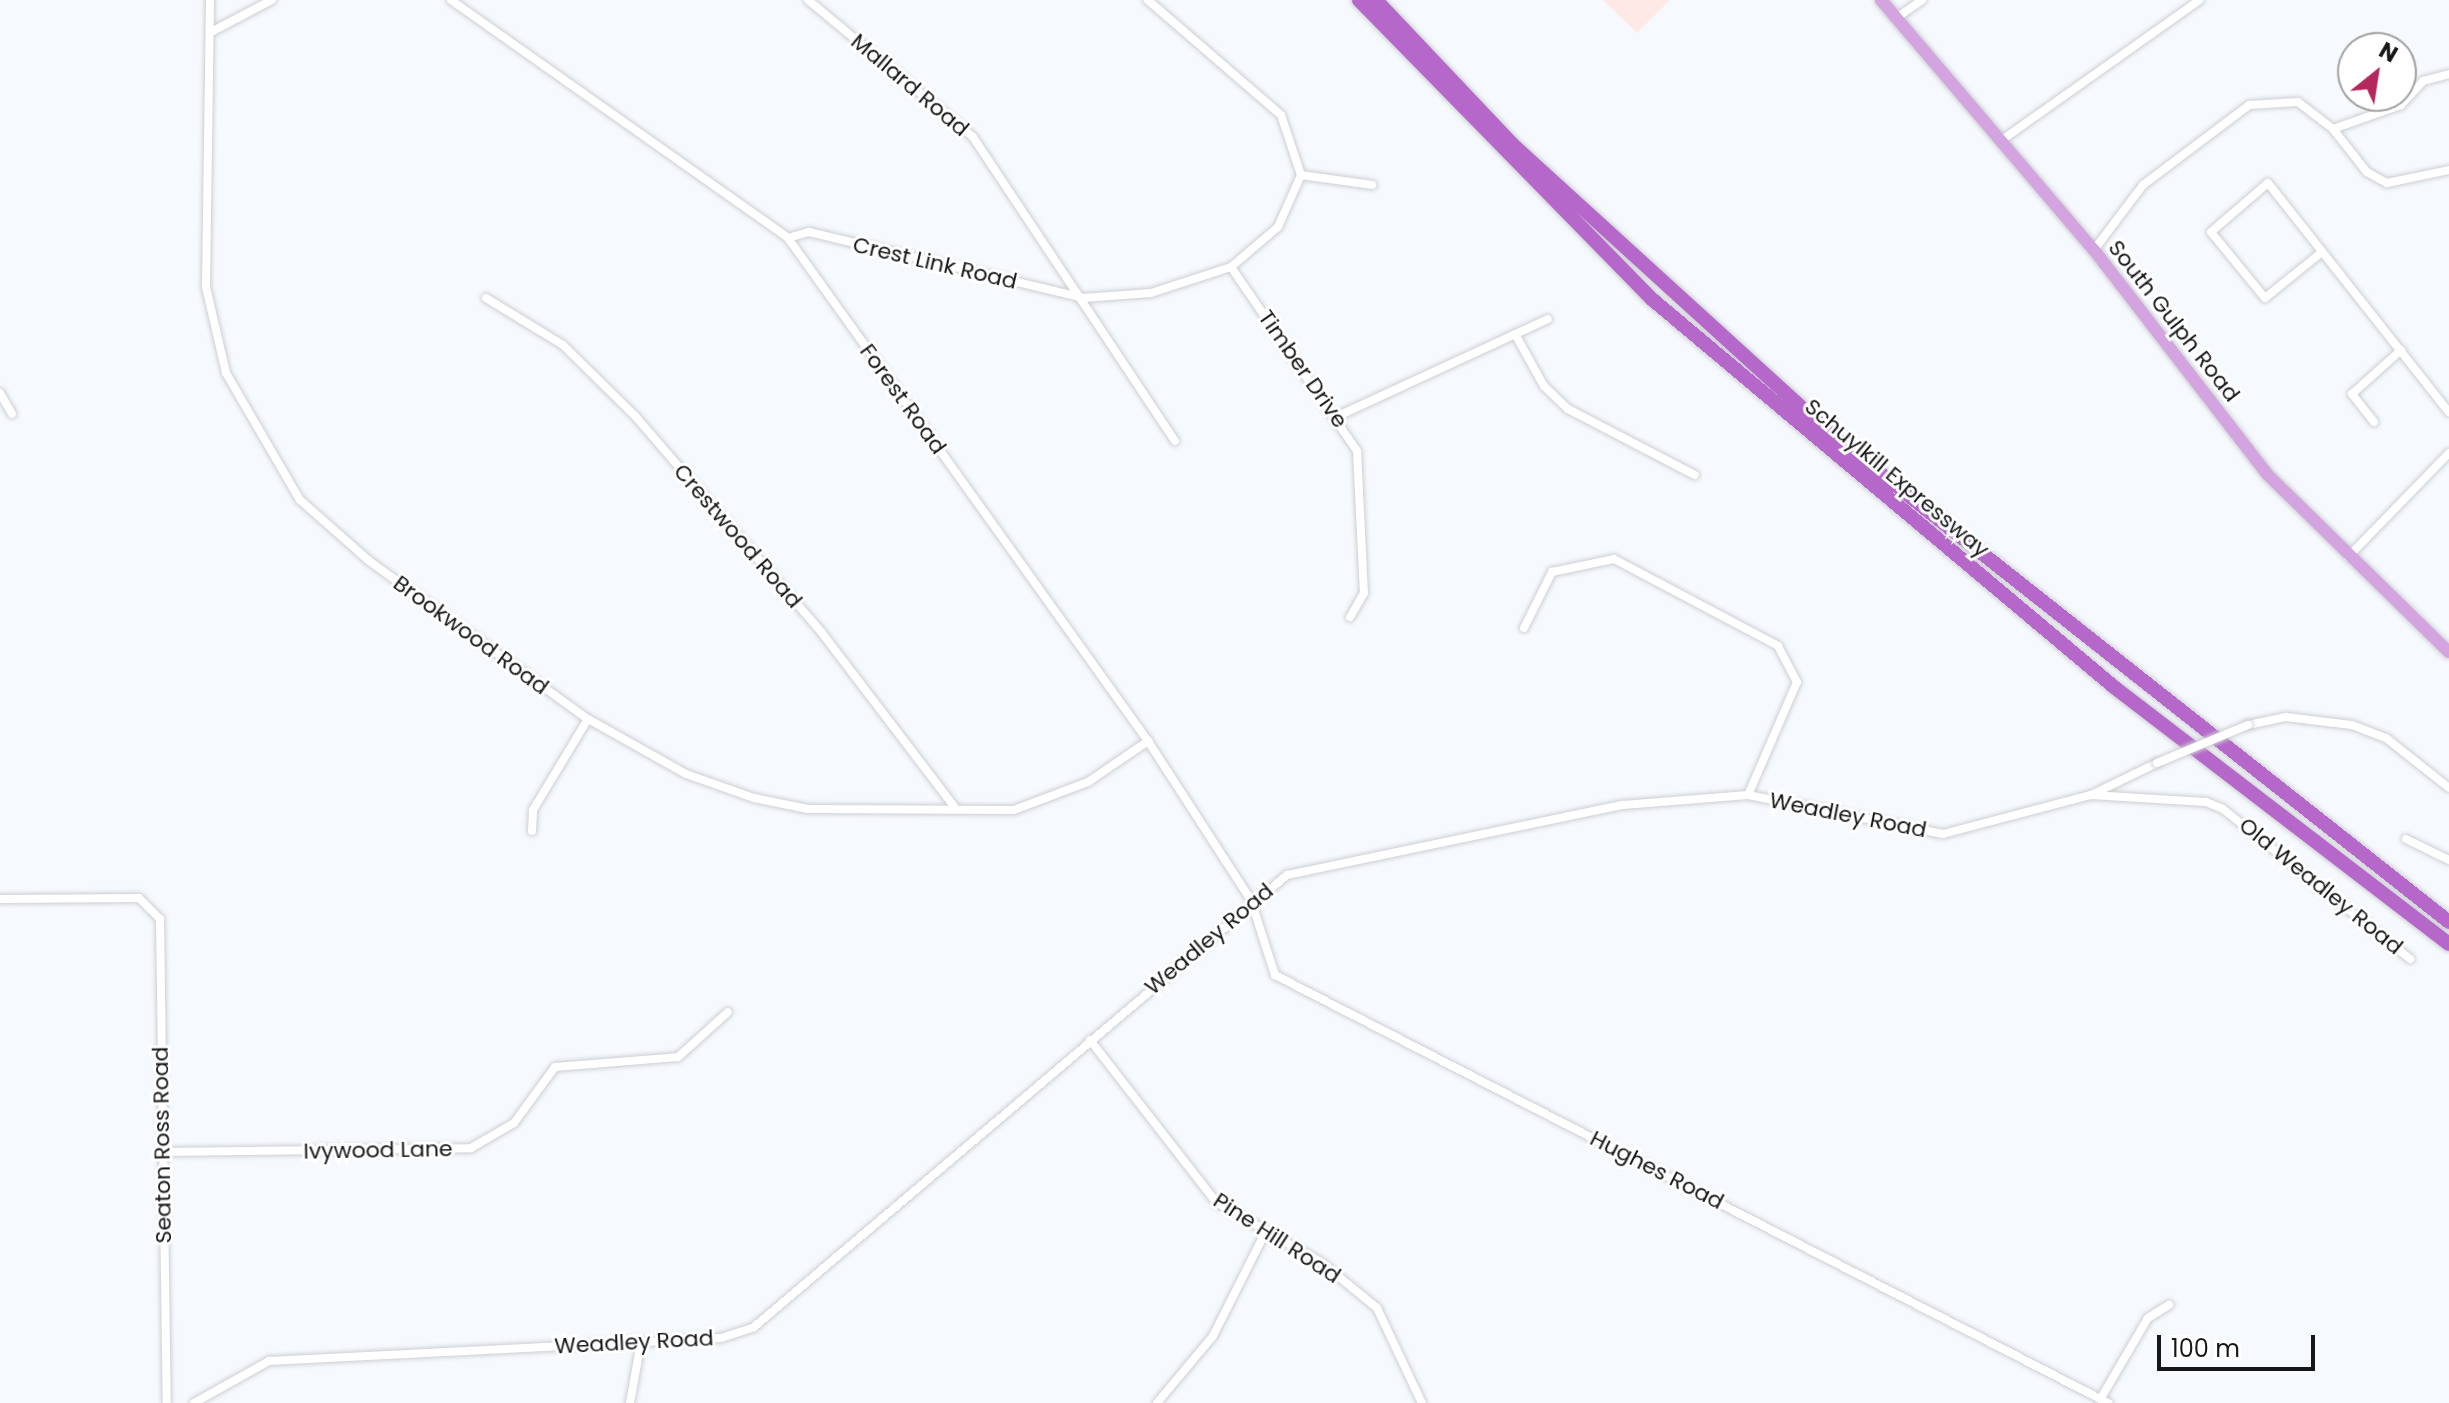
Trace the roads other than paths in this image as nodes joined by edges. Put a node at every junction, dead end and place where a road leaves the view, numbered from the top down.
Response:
1 (210, 0) edge
2 (272, 0) edge
3 (451, 0) edge
4 (808, 0) edge
5 (1148, 0) edge
6 (1359, 0) edge
7 (1376, 0) edge
8 (1881, 0) edge
9 (1922, 0) edge
10 (2200, 0) edge
11 (1895, 19) junction
12 (211, 32) junction
13 (2449, 74) edge
14 (2333, 129) junction
15 (2002, 140) junction
16 (2449, 170) edge
17 (1301, 175) junction
18 (1372, 185) dead end
19 (788, 238) junction
20 (2094, 250) junction
21 (2322, 252) junction
22 (1231, 267) junction
23 (486, 298) dead end
24 (1083, 298) junction
25 (1548, 319) dead end
26 (1515, 334) junction
27 (2401, 350) junction
28 (0, 393) edge
29 (2449, 412) edge
30 (12, 414) dead end
31 (1338, 416) junction
32 (2374, 422) dead end
33 (1175, 441) dead end
34 (2449, 453) edge
35 (1695, 475) dead end
36 (2348, 557) junction
37 (1350, 617) dead end
38 (1524, 628) dead end
39 (2449, 652) edge
40 (588, 719) junction
41 (1148, 741) junction
42 (2449, 788) edge
43 (1748, 795) junction
44 (2091, 795) junction
45 (956, 809) junction
46 (532, 831) dead end
47 (2406, 839) dead end
48 (2449, 860) edge
49 (0, 899) edge
50 (1251, 900) junction
51 (2449, 922) edge
52 (2449, 944) edge
53 (2410, 959) dead end
54 (728, 1012) dead end
55 (1090, 1040) junction
56 (163, 1152) junction
57 (1266, 1231) junction
58 (2169, 1305) dead end
59 (641, 1342) junction
60 (2104, 1401) edge
61 (167, 1403) edge
62 (194, 1403) edge
63 (630, 1403) edge
64 (1157, 1403) edge
65 (1422, 1403) edge

1 - 12 street, Brookwood Road
2 - 12 street
3 - 19 street, Forest Road
4 - 24 street, Mallard Road
5 - 17 street
6 - 52 highway, Schuylkill Expressway
7 - 51 highway, Schuylkill Expressway
8 - 11 main road, South Gulph Road
9 - 11 street
10 - 15 street
11 - 15 main road, South Gulph Road
12 - 40 street, Brookwood Road
13 - 14 street
14 - 16 street
14 - 20 street
15 - 20 main road, South Gulph Road
17 - 18 street
17 - 22 street
19 - 24 street, Crest Link Road
19 - 41 street, Forest Road
20 - 36 main road, South Gulph Road
21 - 21 street
21 - 27 street
22 - 24 street, Crest Link Road
22 - 31 street, Timber Drive
23 - 45 street, Crestwood Road
24 - 33 street, Mallard Road
25 - 26 street
26 - 31 street
26 - 35 street
27 - 29 street
27 - 32 street
28 - 30 street
31 - 37 street, Timber Drive
34 - 36 street
36 - 39 main road, South Gulph Road
38 - 43 street
40 - 45 street, Brookwood Road
40 - 46 street
41 - 45 street, Brookwood Road
41 - 50 street, Forest Road
42 - 44 street, Weadley Road, bridge
43 - 44 street, Weadley Road
43 - 50 street, Weadley Road
44 - 53 street, Old Weadley Road
47 - 48 street
49 - 56 street, Seaton Ross Road
50 - 55 street, Weadley Road
50 - 60 street, Hughes Road
54 - 56 street, Ivywood Lane
55 - 57 street, Pine Hill Road
55 - 59 street, Weadley Road
56 - 61 street, Seaton Ross Road
57 - 64 street
57 - 65 street, Pine Hill Road
58 - 60 street
59 - 62 street, Weadley Road
59 - 63 street

